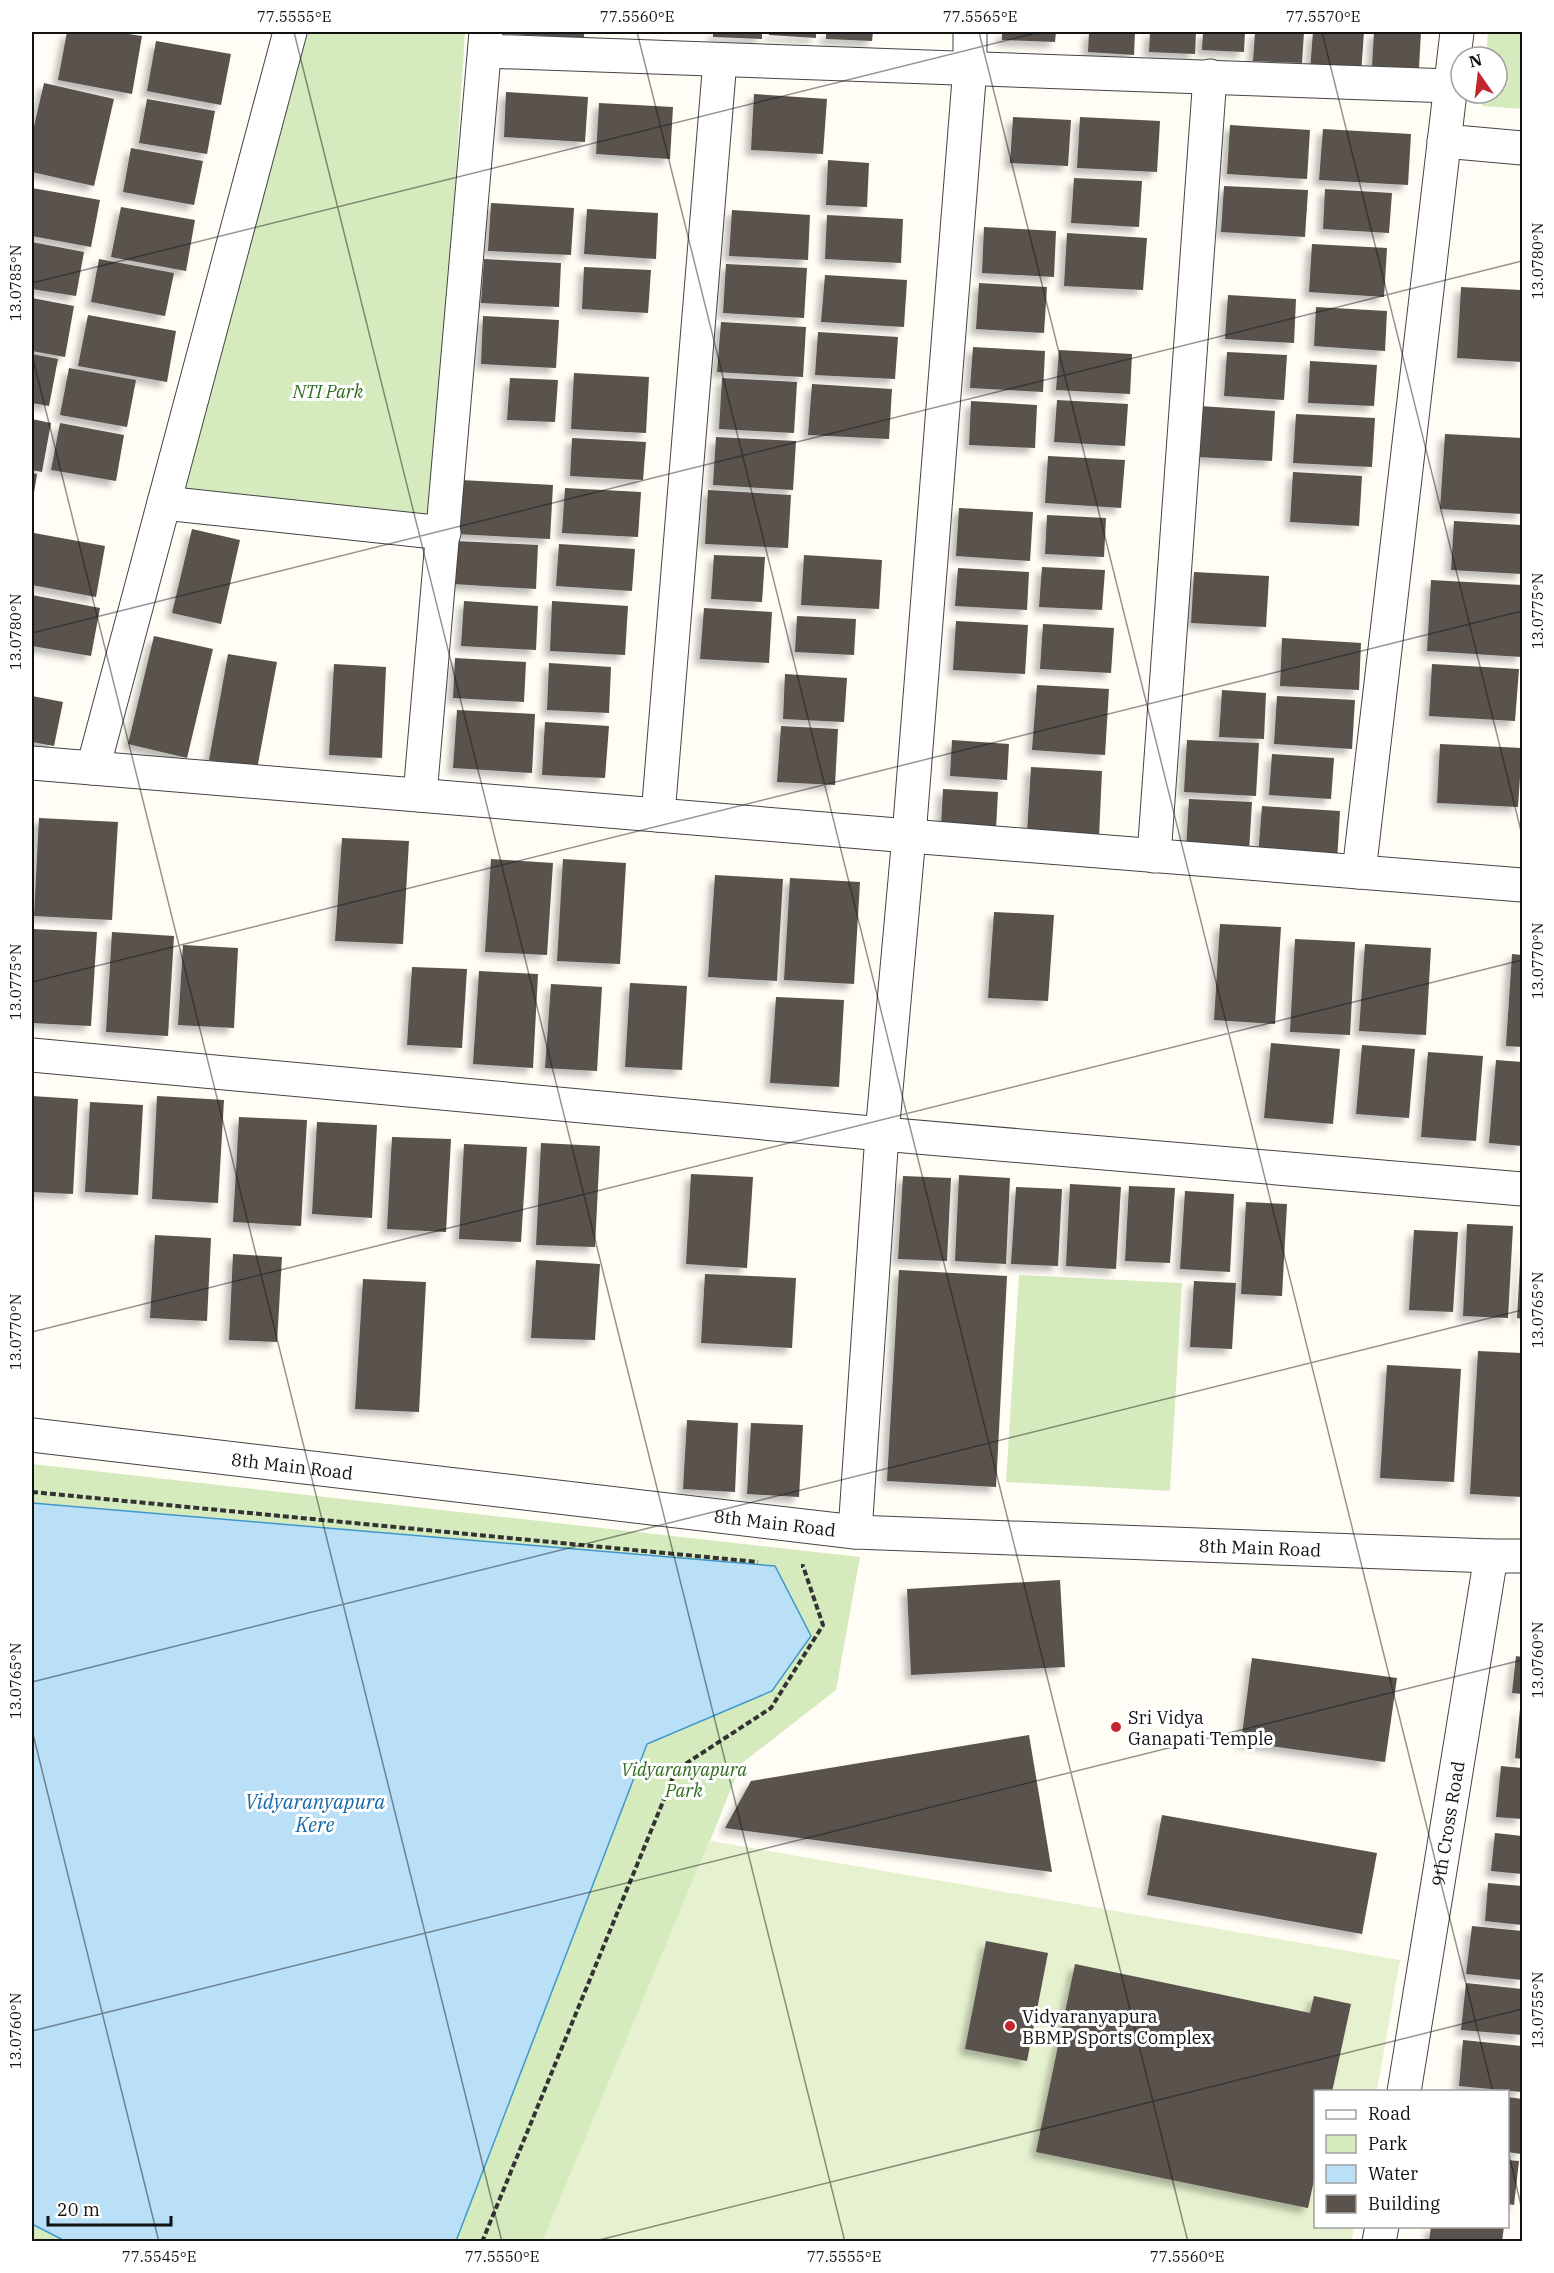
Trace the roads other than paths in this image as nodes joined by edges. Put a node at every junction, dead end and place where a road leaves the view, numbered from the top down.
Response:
1 (290, 32) edge
2 (970, 32) edge
3 (486, 41) edge
4 (720, 60) junction
5 (970, 67) junction
6 (1210, 76) junction
7 (1449, 86) edge
8 (1449, 102) edge
9 (1444, 141) junction
10 (1522, 148) edge
11 (164, 503) junction
12 (444, 532) junction
13 (32, 763) edge
14 (93, 768) junction
15 (420, 795) junction
16 (658, 815) junction
17 (909, 836) junction
18 (1154, 856) junction
19 (1359, 872) junction
20 (1522, 885) edge
21 (32, 1055) edge
22 (882, 1134) junction
23 (1522, 1189) edge
24 (32, 1435) edge
25 (855, 1532) junction
26 (1507, 1556) edge
27 (1404, 2090) edge

1 - 11 street
2 - 5 street
3 - 4 street
3 - 12 street
4 - 5 street
4 - 16 street
5 - 6 street
5 - 17 street
6 - 7 street
6 - 18 street
8 - 9 street
9 - 10 street
9 - 19 street
11 - 12 street
11 - 14 street
12 - 15 street
13 - 14 street
14 - 15 street
15 - 16 street
16 - 17 street
17 - 18 street
17 - 22 street
18 - 19 street
19 - 20 street
21 - 22 street
22 - 23 street
22 - 25 street
24 - 25 street, 8th Main Road
25 - 26 street, 8th Main Road
26 - 27 street, 9th Cross Road

